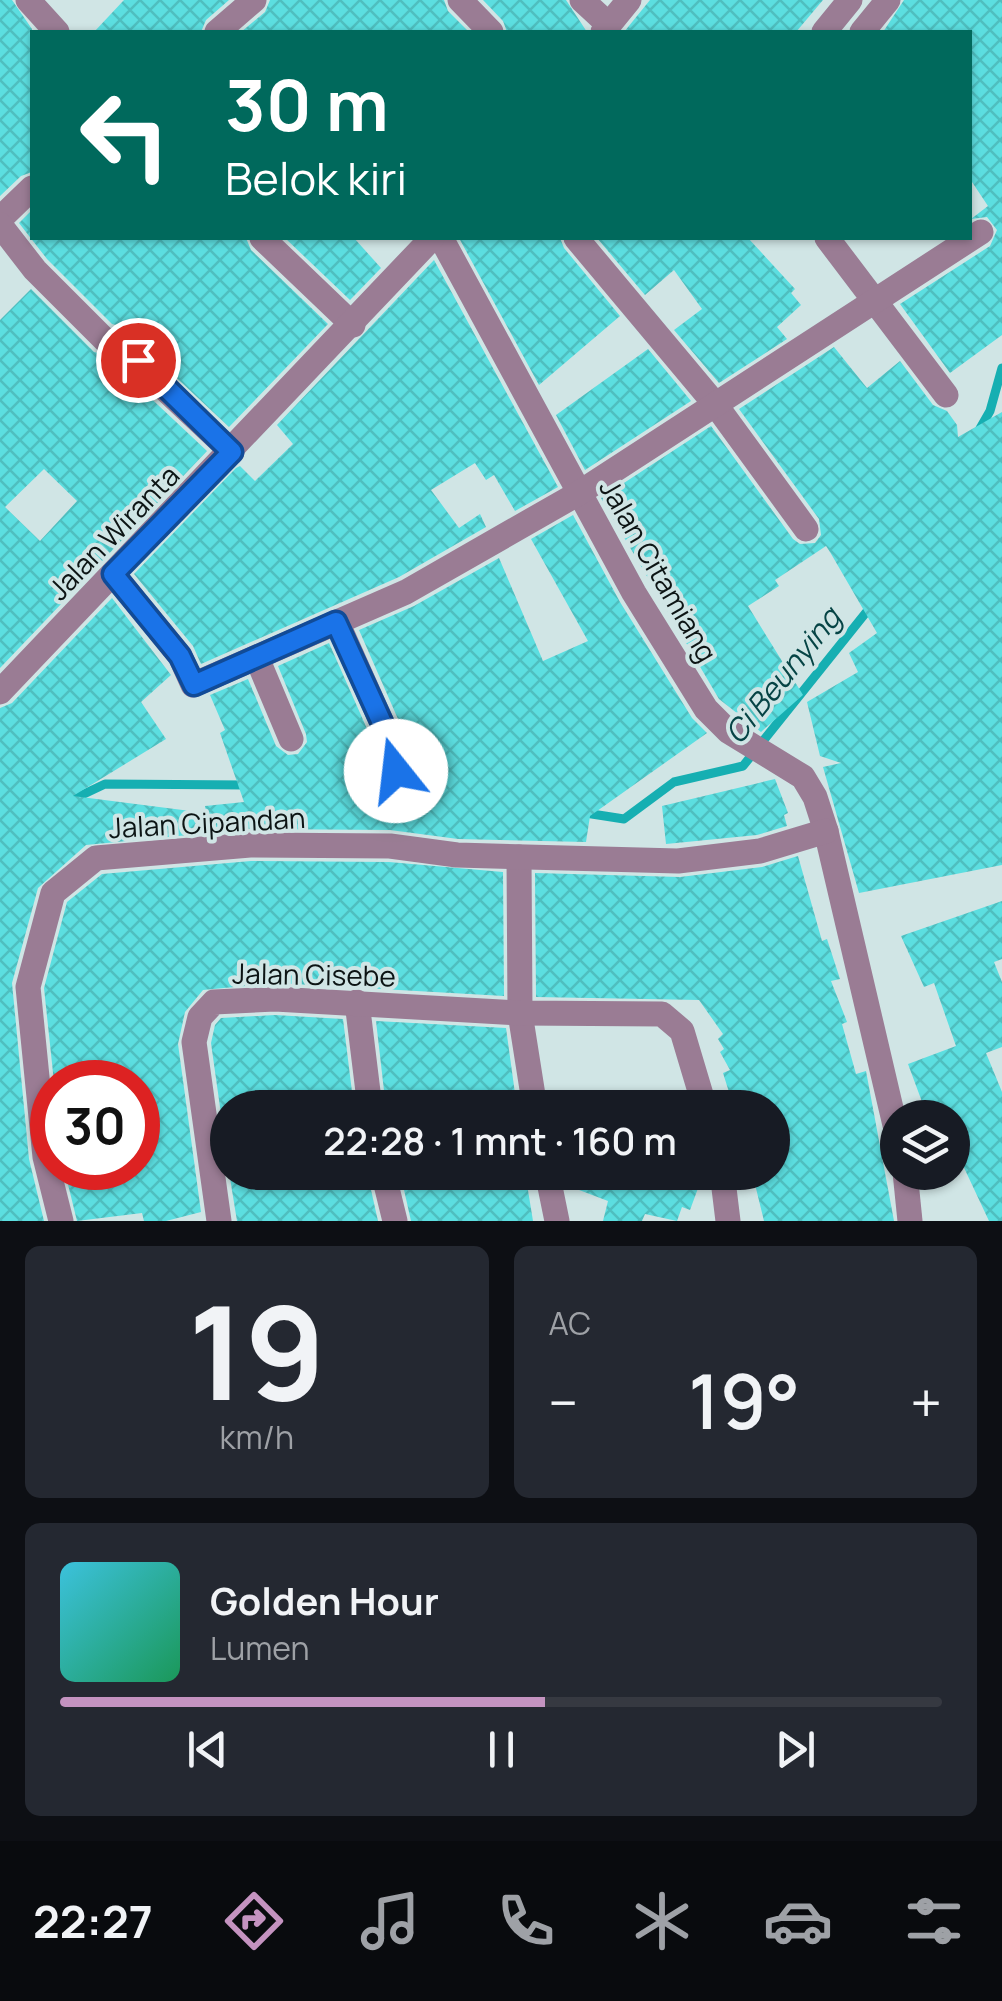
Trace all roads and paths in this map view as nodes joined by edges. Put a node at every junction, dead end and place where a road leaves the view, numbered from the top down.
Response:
1 (28, 0) edge
2 (254, 0) edge
3 (460, 0) edge
4 (582, 0) edge
5 (629, 0) edge
6 (850, 0) edge
7 (888, 0) edge
8 (606, 28) edge
9 (55, 30) edge
10 (220, 30) edge
11 (490, 30) edge
12 (826, 30) edge
13 (864, 30) edge
14 (30, 190) edge
15 (0, 222) edge
16 (981, 232) dead end
17 (972, 238) edge
18 (264, 240) edge
19 (430, 240) edge
20 (442, 240) edge
21 (578, 240) edge
22 (829, 240) edge
23 (968, 240) edge
24 (874, 300) junction
25 (353, 325) junction
26 (946, 395) dead end
27 (715, 404) junction
28 (232, 452) junction
29 (580, 494) junction
30 (806, 529) dead end
31 (113, 574) junction
32 (336, 622) junction
33 (257, 658) junction
34 (0, 692) edge
35 (291, 739) dead end
36 (396, 771) dead end
37 (826, 831) junction
38 (519, 857) junction
39 (357, 1002) junction
40 (520, 1014) junction
41 (368, 1090) edge
42 (532, 1090) edge
43 (700, 1090) edge
44 (889, 1100) edge
45 (387, 1190) edge
46 (551, 1190) edge
47 (724, 1190) edge
48 (907, 1190) edge
49 (213, 1220) edge
50 (61, 1221) edge
51 (395, 1221) edge
52 (558, 1221) edge
53 (728, 1221) edge
54 (910, 1221) edge

1 - 9 street
2 - 10 street
3 - 11 street
4 - 8 street
5 - 8 street
6 - 12 street
7 - 13 street
14 - 15 street
15 - 28 street
16 - 17 street
18 - 25 street
19 - 25 street, Jalan Wiranta
20 - 29 street, Jalan Citamiang
21 - 27 street
22 - 24 street
23 - 24 street
24 - 26 street
24 - 27 street
25 - 28 street, Jalan Wiranta
27 - 29 street
27 - 30 street
28 - 31 street, Jalan Wiranta
29 - 32 street
29 - 37 street, Jalan Citamiang
31 - 33 street
31 - 34 street, Jalan Wiranta
32 - 33 street
32 - 36 street
33 - 35 street
37 - 38 street, Jalan Cipandan
37 - 44 street, Jalan Citamiang
38 - 40 street
38 - 50 street, Jalan Cipandan
39 - 40 street, Jalan Cisebe
39 - 41 street
39 - 49 street, Jalan Cisebe
40 - 42 street
40 - 43 street, Jalan Cisebe
45 - 51 street
46 - 52 street
47 - 53 street
48 - 54 street

